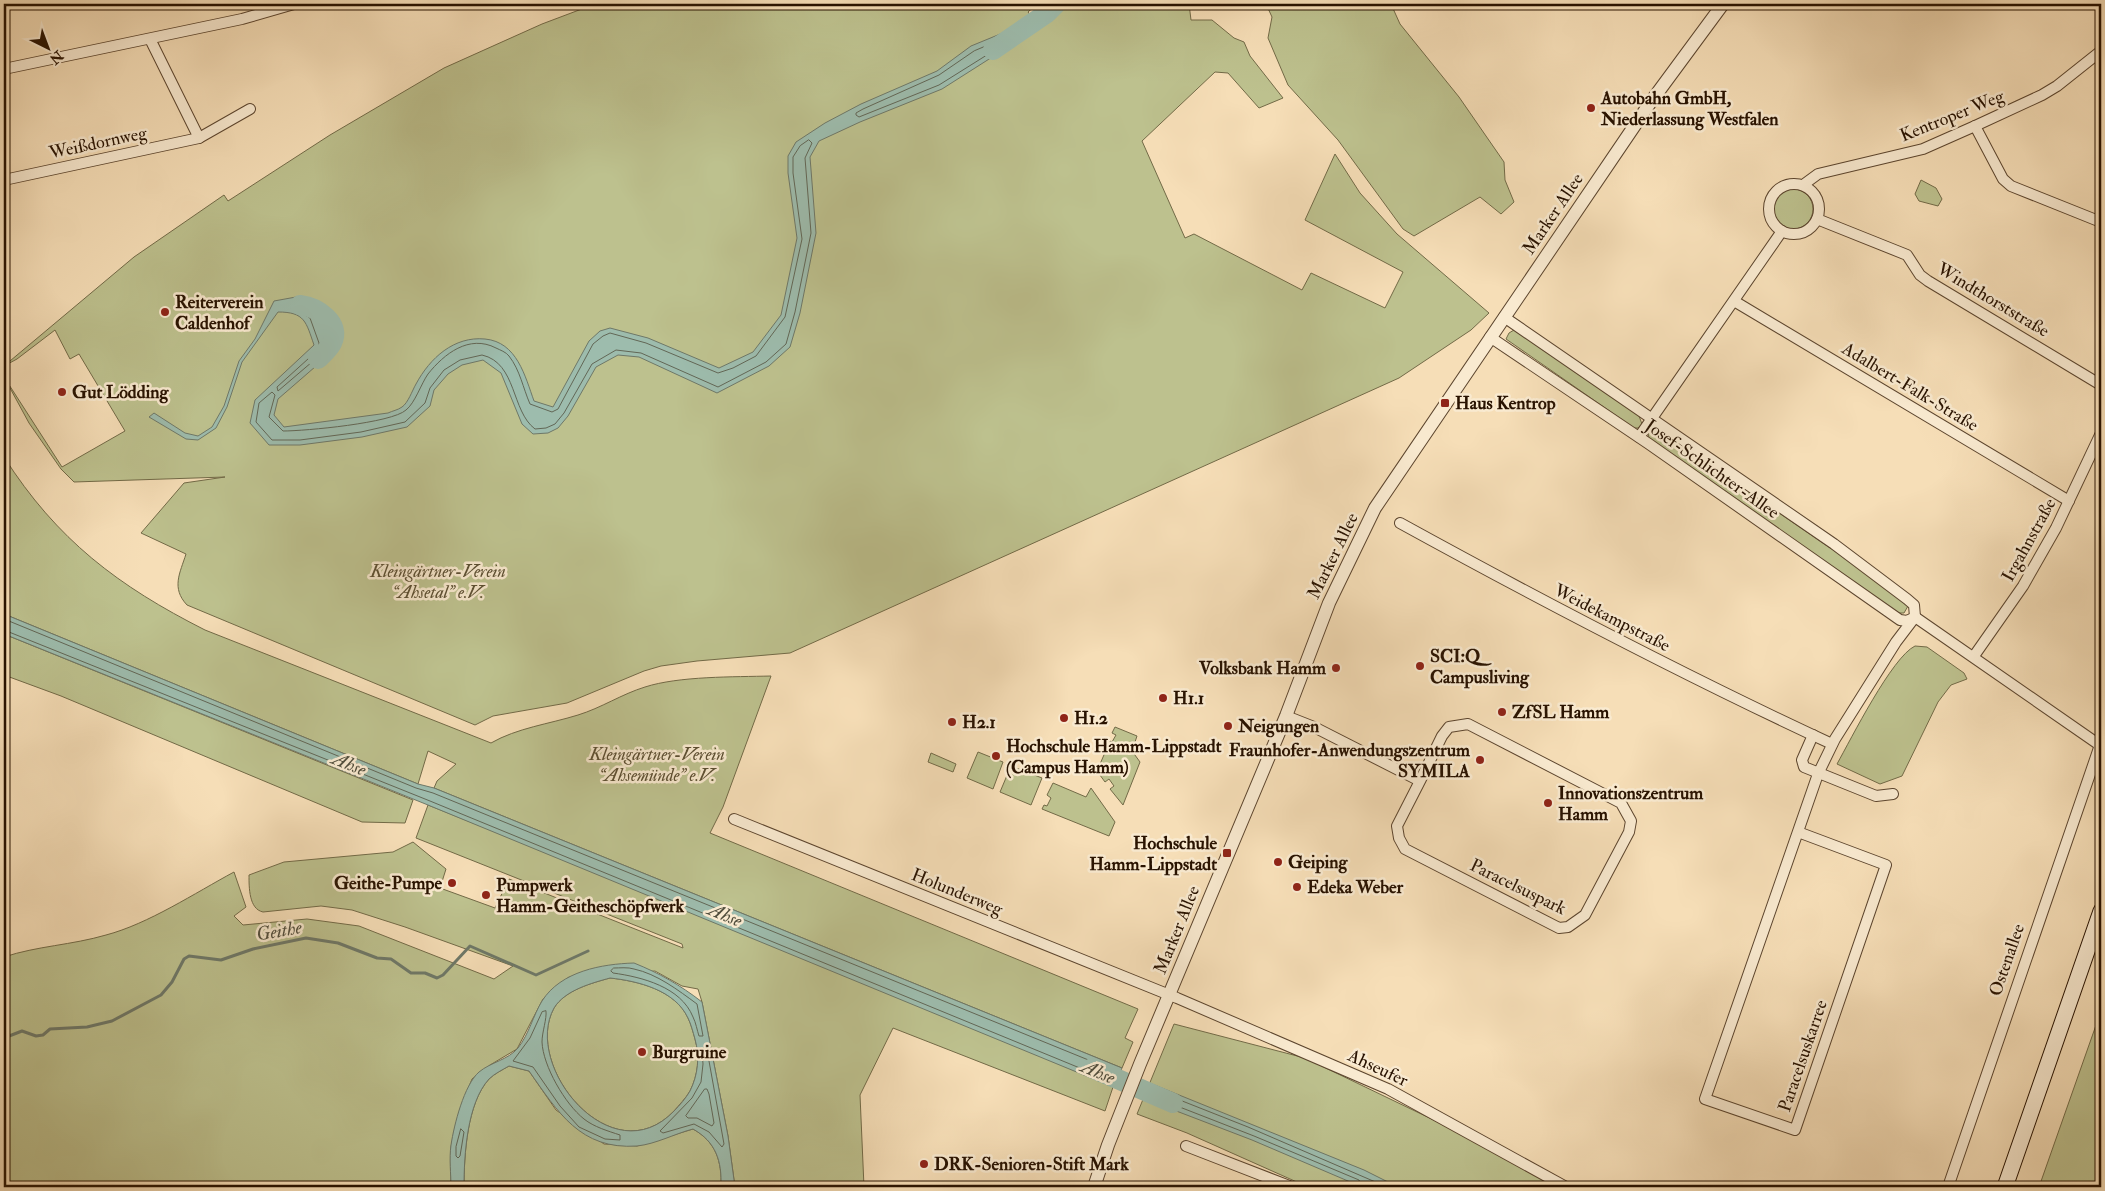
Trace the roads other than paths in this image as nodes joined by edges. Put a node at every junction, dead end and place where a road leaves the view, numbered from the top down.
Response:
1 (294, 4) edge
2 (1723, 4) edge
3 (150, 39) junction
4 (2101, 51) edge
5 (4, 69) edge
6 (250, 110) dead end
7 (1975, 126) junction
8 (199, 138) junction
9 (4, 180) edge
10 (1803, 185) junction
11 (1816, 219) junction
12 (2101, 222) edge
13 (1782, 231) junction
14 (1734, 301) junction
15 (1498, 321) junction
16 (1490, 337) junction
17 (2101, 384) edge
18 (1652, 418) junction
19 (2101, 434) edge
20 (1639, 437) junction
21 (2069, 500) junction
22 (1400, 523) dead end
23 (1915, 617) junction
24 (1974, 656) junction
25 (1286, 716) junction
26 (1813, 735) junction
27 (1832, 744) junction
28 (2101, 746) edge
29 (1816, 778) junction
30 (1420, 781) junction
31 (1892, 794) dead end
32 (734, 819) dead end
33 (1798, 832) junction
34 (2101, 912) edge
35 (1169, 996) junction
36 (1186, 1146) dead end
37 (1094, 1187) edge
38 (1292, 1187) edge
39 (1566, 1187) edge
40 (1948, 1187) edge
41 (2005, 1187) edge

1 - 3 street
2 - 15 street, Marker Allee
3 - 5 street
3 - 8 street
4 - 7 street, Kentroper Weg
6 - 8 street, Weißdornweg
7 - 10 street, Kentroper Weg
7 - 12 street
8 - 9 street, Weißdornweg
10 - 11 street
10 - 13 street
11 - 13 street
11 - 17 street, Windthorststraße
13 - 14 street
14 - 18 street
14 - 21 street, Adalbert-Falk-Straße
15 - 16 street, Marker Allee
15 - 18 street, Josef-Schlichter-Allee
16 - 20 street, Josef-Schlichter-Allee
16 - 25 street, Marker Allee
18 - 20 street
18 - 23 street, Josef-Schlichter-Allee
19 - 21 street, Irgahnstraße
20 - 23 street, Josef-Schlichter-Allee
21 - 24 street, Irgahnstraße
22 - 26 street, Weidekampstraße
23 - 24 street, Josef-Schlichter-Allee
23 - 27 street, Paracelsuskarree
24 - 28 street, Josef-Schlichter-Allee
25 - 30 street
25 - 35 street, Marker Allee
26 - 27 street, Weidekampstraße
26 - 29 street
27 - 29 street, Paracelsuskarree
28 - 40 street, Ostenallee
29 - 31 street
29 - 33 street, Paracelsuskarree
30 - 30 street, Paracelsuspark
32 - 35 street, Holunderweg
33 - 33 street, Paracelsuskarree
34 - 41 main road
35 - 37 street, Marker Allee
35 - 39 street, Ahseufer
36 - 38 street

